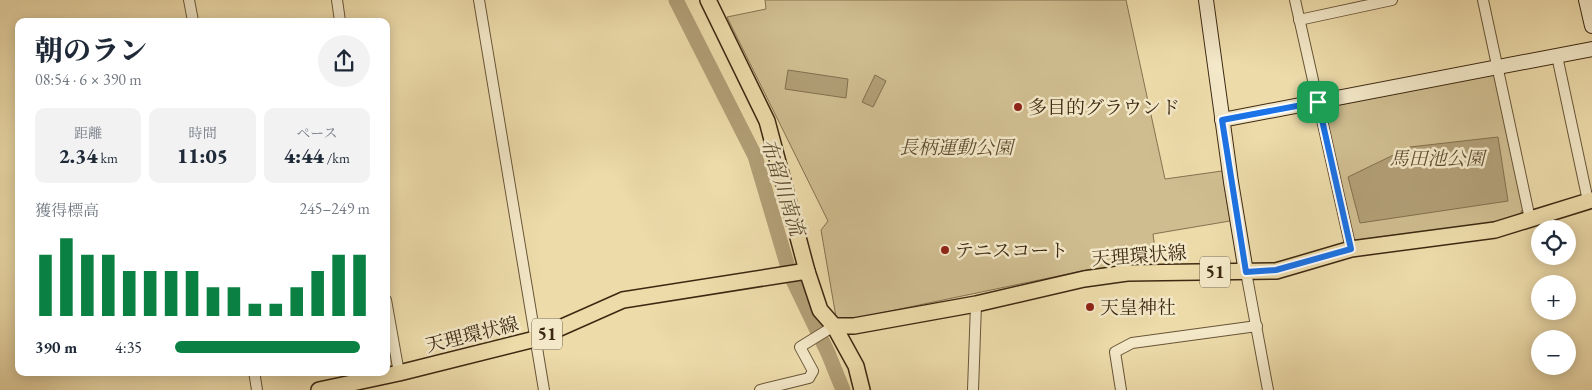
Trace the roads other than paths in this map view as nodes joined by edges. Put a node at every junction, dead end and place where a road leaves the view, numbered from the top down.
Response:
1 (189, 0) edge
2 (337, 0) edge
3 (479, 0) edge
4 (708, 0) edge
5 (1206, 0) edge
6 (1295, 0) edge
7 (1392, 0) edge
8 (1483, 0) edge
9 (1586, 0) edge
10 (192, 18) edge
11 (340, 18) edge
12 (1299, 20) junction
13 (1592, 26) edge
14 (1592, 48) edge
15 (1557, 56) junction
16 (1497, 68) junction
17 (1318, 102) junction
18 (1222, 120) junction
19 (1590, 200) edge
20 (1530, 219) junction
21 (1351, 249) junction
22 (805, 272) junction
23 (1246, 272) junction
24 (976, 304) junction
25 (390, 323) edge
26 (1257, 326) junction
27 (831, 328) junction
28 (535, 339) junction
29 (399, 374) junction
30 (255, 376) edge
31 (389, 376) edge
32 (390, 376) edge
33 (257, 390) edge
34 (319, 390) edge
35 (544, 390) edge
36 (760, 390) edge
37 (862, 390) edge
38 (973, 390) edge
39 (1121, 390) edge
40 (1268, 390) edge

1 - 10 street
2 - 11 street
3 - 28 street
4 - 22 main road
5 - 18 street
6 - 12 street
7 - 12 street
8 - 16 street
9 - 13 street
12 - 17 street
14 - 15 street
15 - 16 street
15 - 19 street
16 - 17 street
16 - 20 street
17 - 18 street
17 - 21 street
18 - 23 street
19 - 20 main road, 天理環状線 / 51
20 - 21 main road, 天理環状線 / 51
21 - 23 main road, 天理環状線 / 51
22 - 27 main road
22 - 28 main road, 天理環状線 / 51
23 - 24 main road, 天理環状線 / 51
23 - 26 street
24 - 27 main road, 天理環状線 / 51
24 - 38 street
25 - 29 street
26 - 39 street
26 - 40 street
27 - 36 street
27 - 37 main road
28 - 29 main road, 天理環状線 / 51
28 - 35 street
29 - 32 main road, 天理環状線 / 51
30 - 33 street
31 - 34 main road, 天理環状線 / 51

